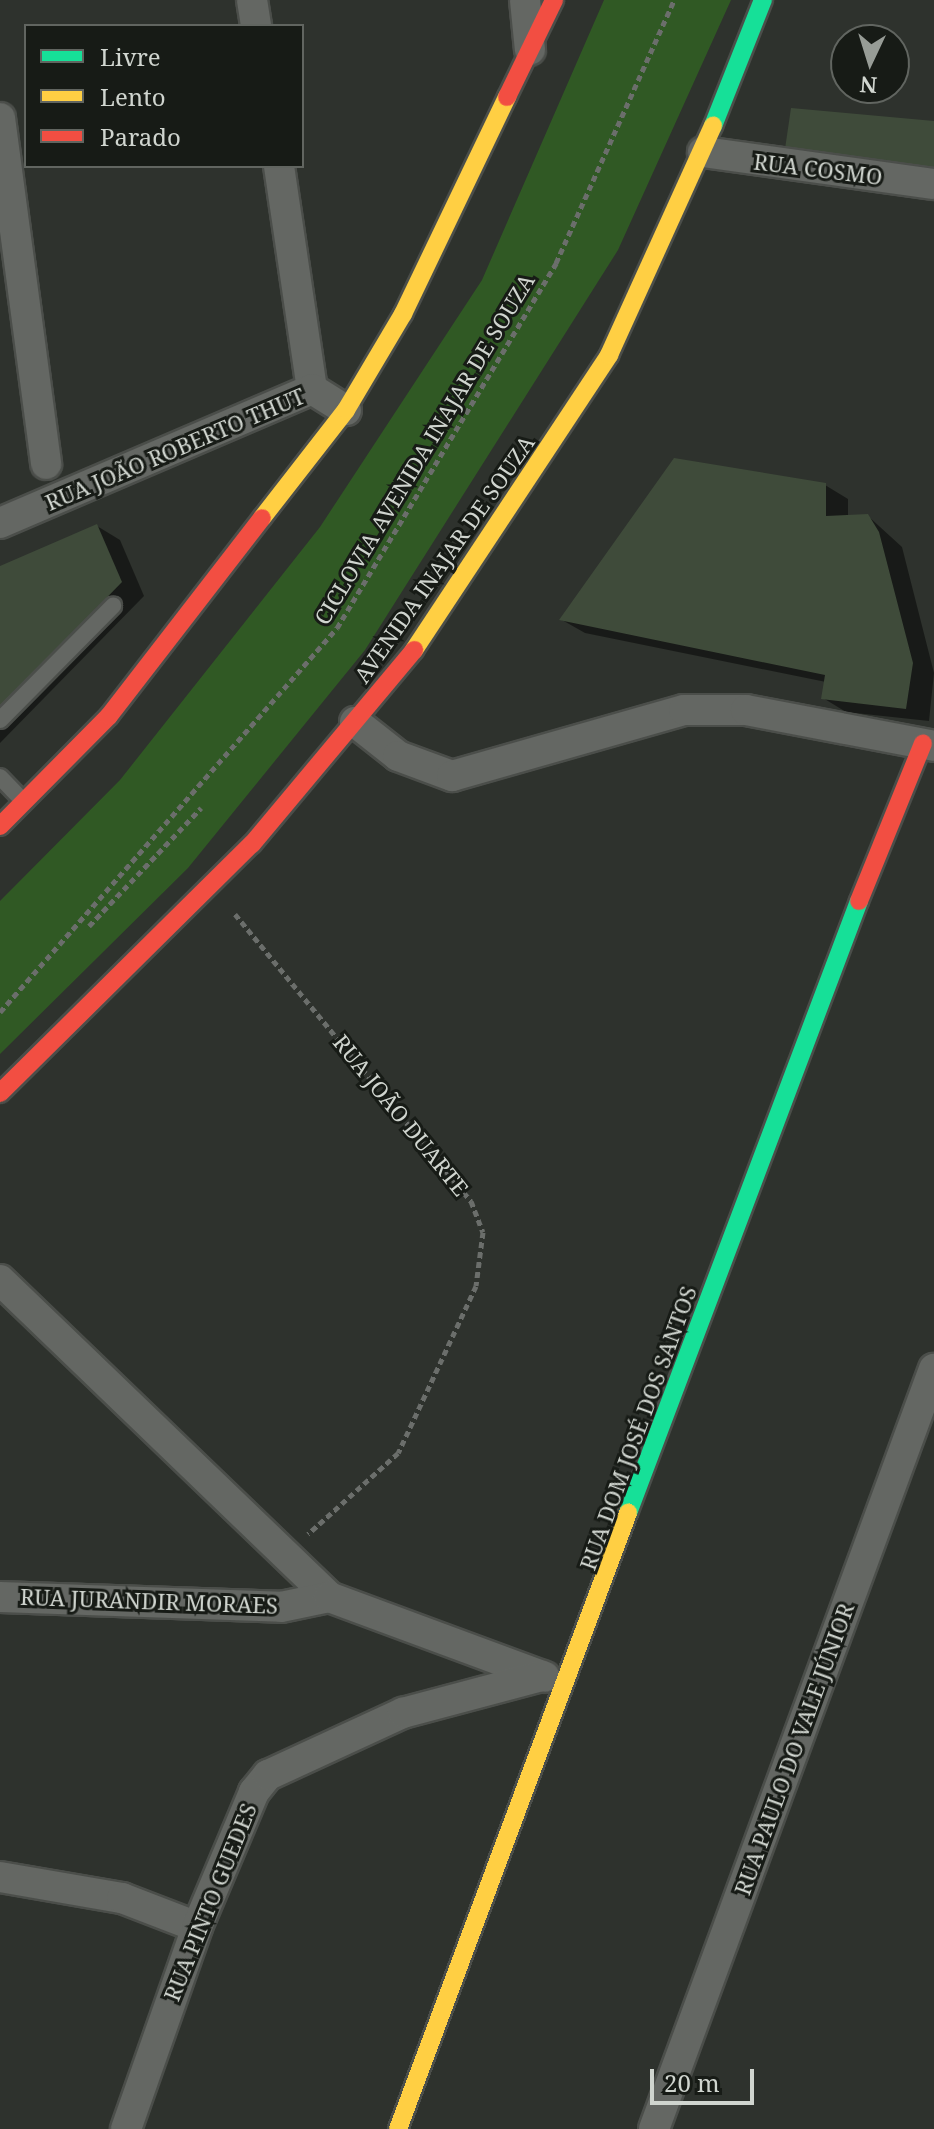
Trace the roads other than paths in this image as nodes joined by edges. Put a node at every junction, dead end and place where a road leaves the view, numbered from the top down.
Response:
1 (252, 0) edge
2 (525, 0) edge
3 (554, 0) edge
4 (763, 0) edge
5 (256, 24) edge
6 (530, 56) junction
7 (0, 118) edge
8 (703, 152) junction
9 (279, 168) edge
10 (934, 184) edge
11 (312, 389) junction
12 (346, 410) junction
13 (46, 464) dead end
14 (0, 523) edge
15 (113, 606) dead end
16 (0, 720) edge
17 (355, 722) junction
18 (929, 744) edge
19 (0, 777) edge
20 (24, 802) junction
21 (0, 826) edge
22 (0, 1093) edge
23 (0, 1280) edge
24 (934, 1369) edge
25 (0, 1597) edge
26 (329, 1597) junction
27 (556, 1679) junction
28 (0, 1877) edge
29 (197, 1927) junction
30 (126, 2129) edge
31 (398, 2129) edge
32 (654, 2129) edge

1 - 5 street
2 - 6 street
3 - 6 main road
4 - 8 main road, AVENIDA INAJAR DE SOUZA
6 - 12 main road
7 - 13 street
8 - 10 street, RUA COSMO
8 - 17 main road, AVENIDA INAJAR DE SOUZA
9 - 11 street
11 - 12 street, RUA JOÃO ROBERTO THUT
11 - 14 street, RUA JOÃO ROBERTO THUT
12 - 20 main road
15 - 16 lane
17 - 18 street
17 - 22 main road, AVENIDA INAJAR DE SOUZA
18 - 27 main road, RUA DOM JOSÉ DOS SANTOS
19 - 20 lane
20 - 21 main road
23 - 26 street
24 - 32 street, RUA PAULO DO VALE JÚNIOR
25 - 26 street, RUA JURANDIR MORAES
26 - 27 street
27 - 29 street, RUA PINTO GUEDES
27 - 31 main road, RUA DOM JOSÉ DOS SANTOS
28 - 29 street
29 - 30 street, RUA PINTO GUEDES

